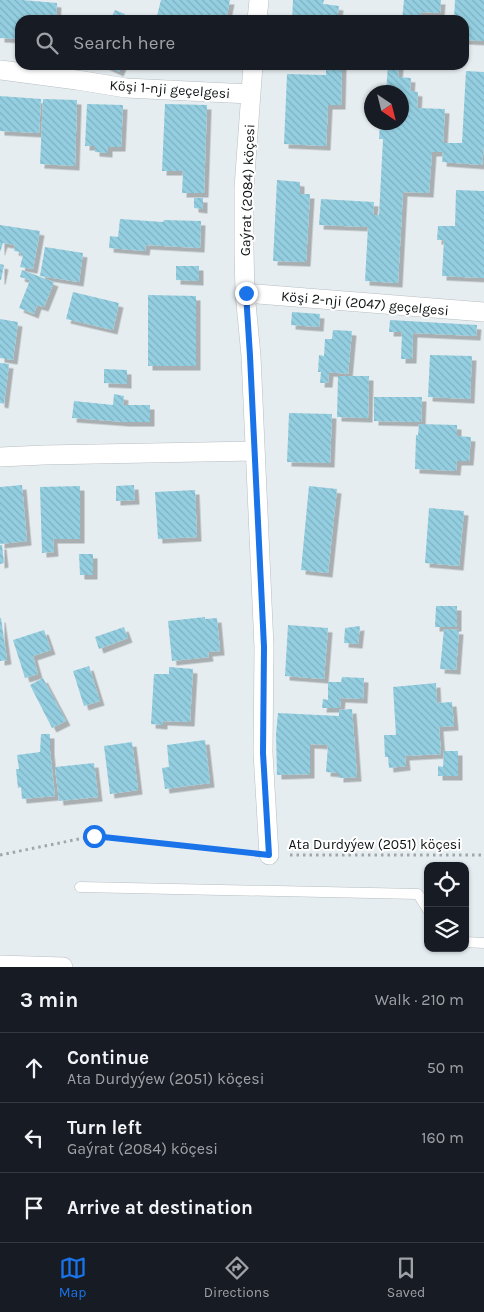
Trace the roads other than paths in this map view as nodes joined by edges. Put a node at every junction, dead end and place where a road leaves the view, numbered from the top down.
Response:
1 (259, 0) edge
2 (258, 15) edge
3 (0, 70) edge
4 (252, 70) edge
5 (250, 94) junction
6 (246, 293) junction
7 (484, 312) edge
8 (255, 451) junction
9 (0, 456) edge
10 (269, 855) road end
11 (80, 887) dead end
12 (426, 907) edge
13 (469, 942) edge
14 (484, 943) edge
15 (0, 964) edge
16 (63, 967) edge

1 - 2 street
3 - 5 street, Köşi 1-nji geçelgesi
4 - 5 street, Gaýrat (2084) köçesi
5 - 6 street, Gaýrat (2084) köçesi
6 - 7 street, Köşi 2-nji (2047) geçelgesi
6 - 8 street, Gaýrat (2084) köçesi
8 - 9 street
8 - 10 street, Gaýrat (2084) köçesi
11 - 12 lane
13 - 14 lane
15 - 16 street

